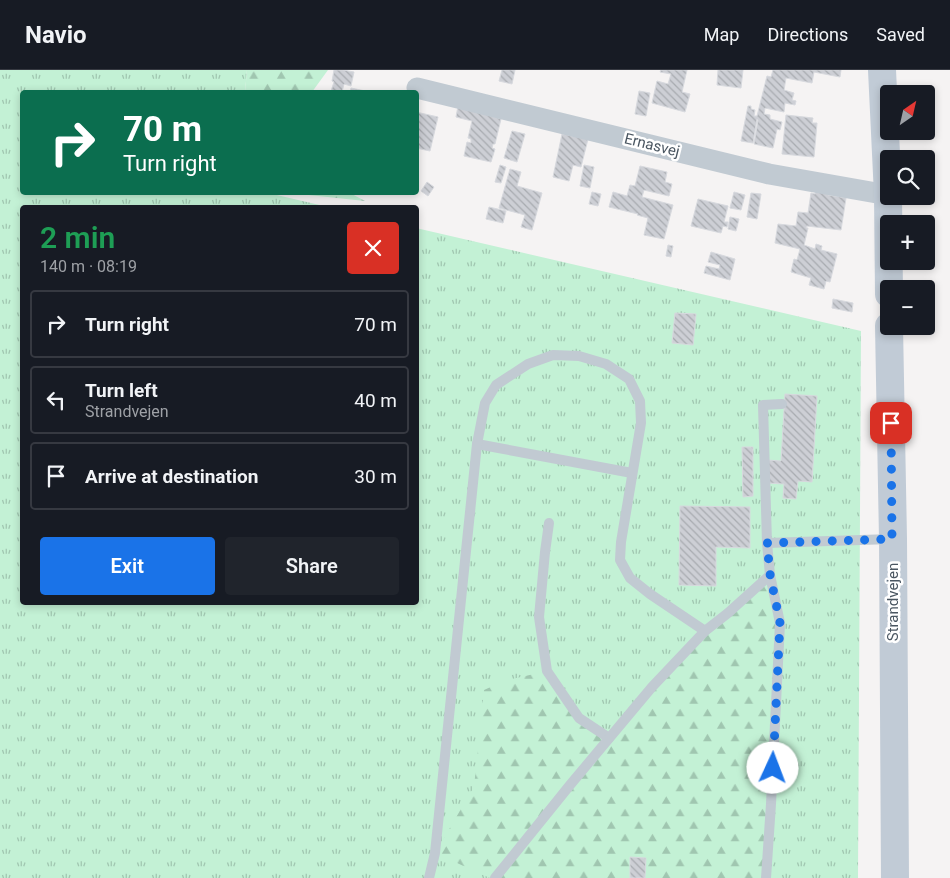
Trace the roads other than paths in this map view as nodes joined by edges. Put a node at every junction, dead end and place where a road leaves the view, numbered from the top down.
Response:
1 (882, 70) edge
2 (418, 88) dead end
3 (886, 150) edge
4 (880, 194) edge
5 (888, 205) edge
6 (889, 280) edge
7 (889, 335) edge
8 (782, 404) dead end
9 (477, 444) junction
10 (632, 473) junction
11 (549, 523) dead end
12 (892, 539) junction
13 (767, 543) junction
14 (770, 574) junction
15 (705, 631) junction
16 (609, 738) junction
17 (429, 878) edge
18 (495, 878) edge
19 (766, 878) edge
20 (895, 878) edge

1 - 3 main road
2 - 4 street, Ernasvej
5 - 6 main road
7 - 12 main road, Strandvejen
8 - 13 lane
9 - 10 lane
9 - 10 lane
9 - 17 lane
10 - 15 lane
11 - 16 lane
12 - 13 lane
12 - 20 main road, Strandvejen
13 - 14 lane
14 - 15 lane
14 - 19 lane
15 - 16 lane
16 - 18 lane

